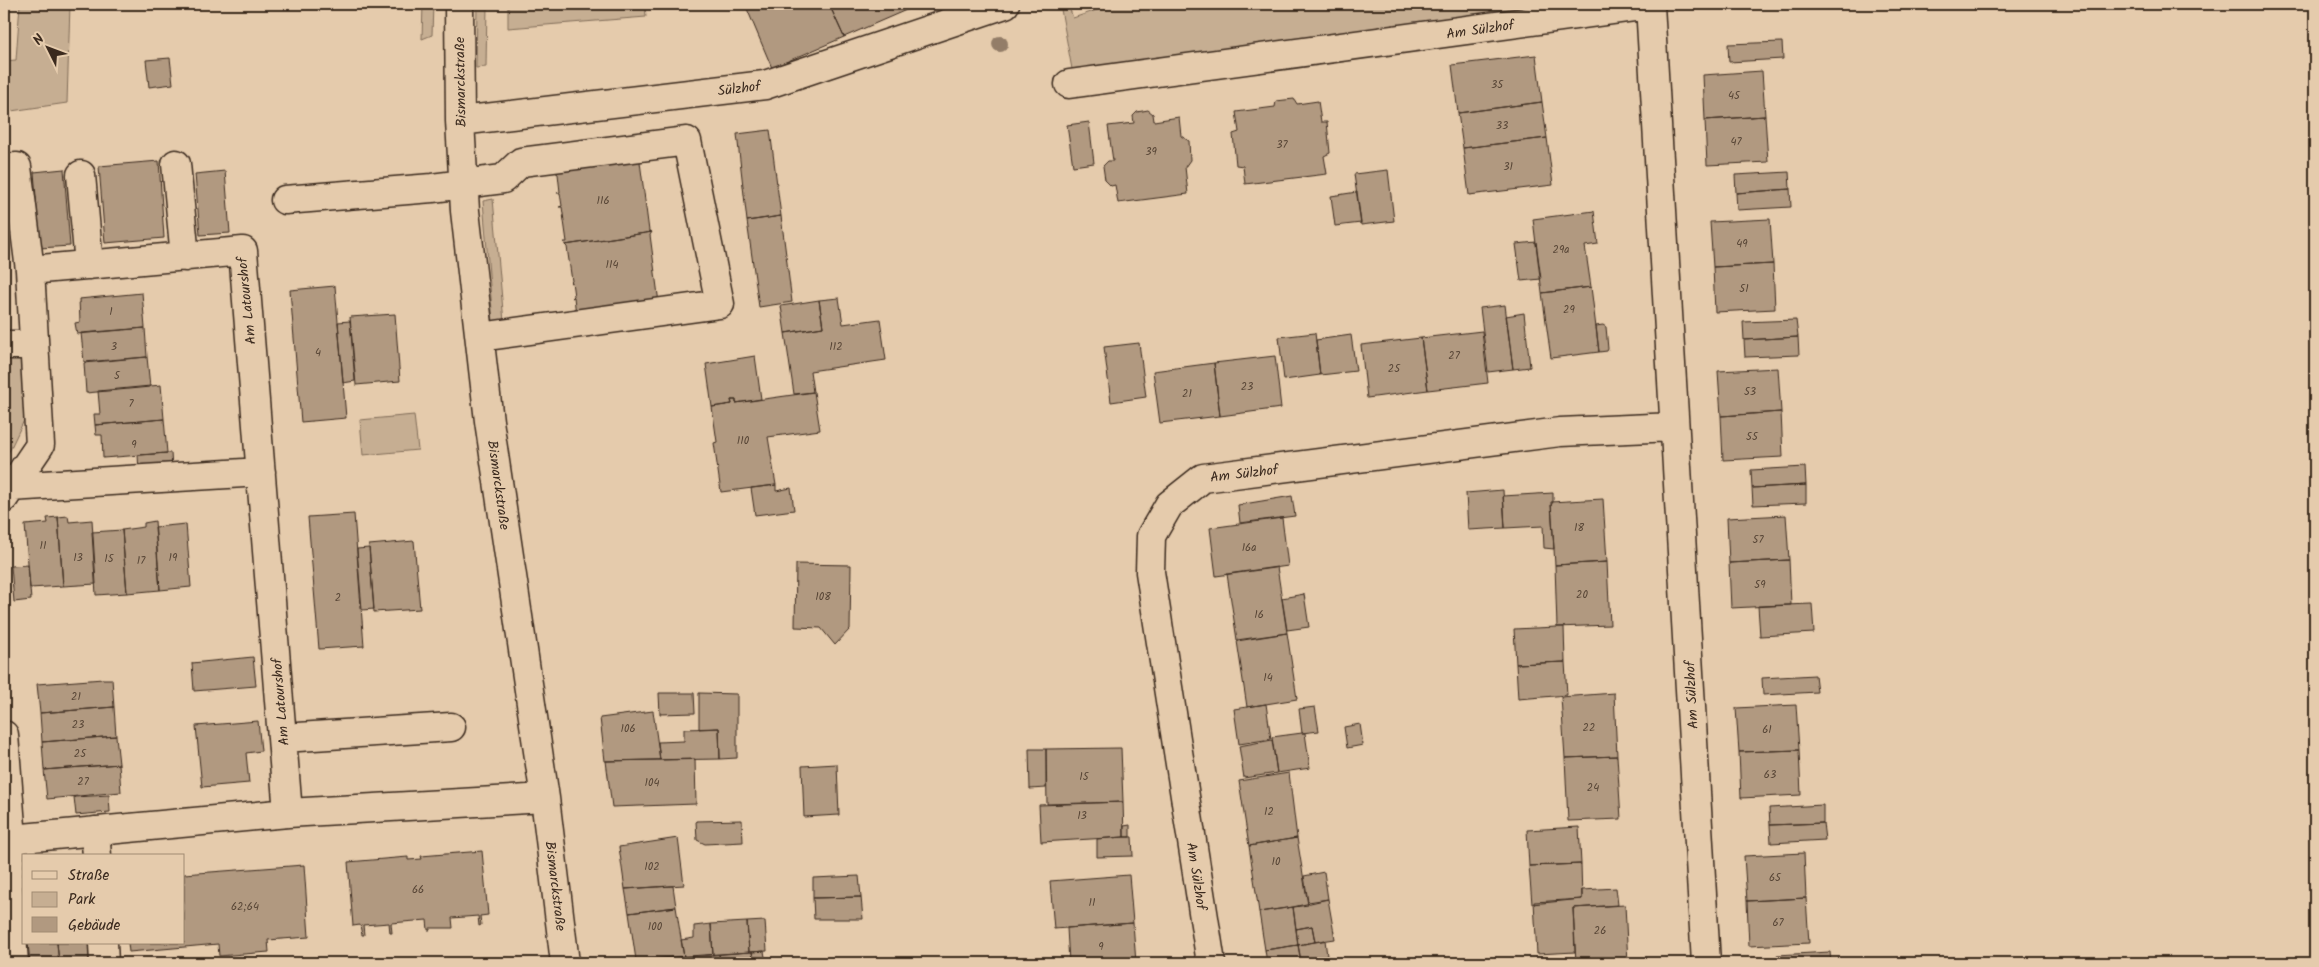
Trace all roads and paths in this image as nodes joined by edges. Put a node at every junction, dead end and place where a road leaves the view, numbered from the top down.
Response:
1 (459, 4) edge
2 (1005, 4) edge
3 (1069, 84) dead end
4 (460, 121) junction
5 (176, 164) dead end
6 (4, 168) edge
7 (81, 174) dead end
8 (462, 184) junction
9 (285, 200) dead end
10 (185, 257) junction
11 (89, 265) junction
12 (30, 270) junction
13 (480, 337) junction
14 (34, 345) junction
15 (4, 346) edge
16 (1674, 427) junction
17 (261, 472) junction
18 (7, 492) edge
19 (450, 727) dead end
20 (4, 735) edge
21 (283, 738) junction
22 (545, 798) junction
23 (288, 813) junction
24 (12, 839) junction
25 (96, 843) edge
26 (6, 882) edge
27 (103, 944) edge
28 (14, 963) edge
29 (104, 963) edge
30 (566, 963) edge
31 (1211, 963) edge
32 (1706, 963) edge

1 - 4 street, Bismarckstraße
2 - 4 street, Sülzhof
3 - 16 street, Am Sülzhof
4 - 8 street, Bismarckstraße
5 - 10 street
6 - 12 street
7 - 11 street
8 - 9 street
8 - 13 street, Bismarckstraße
8 - 13 street
10 - 11 street, Am Latourshof
10 - 17 street, Am Latourshof
11 - 12 street, Am Latourshof
12 - 14 street
13 - 22 street, Bismarckstraße
14 - 15 street
14 - 18 street
16 - 31 street, Am Sülzhof
16 - 32 street, Am Sülzhof
17 - 18 street
17 - 21 street, Am Latourshof
19 - 21 street
20 - 24 street
21 - 23 street, Am Latourshof
22 - 23 street
22 - 30 street, Bismarckstraße
23 - 25 street
24 - 25 street
24 - 26 street
26 - 28 street
27 - 29 street

